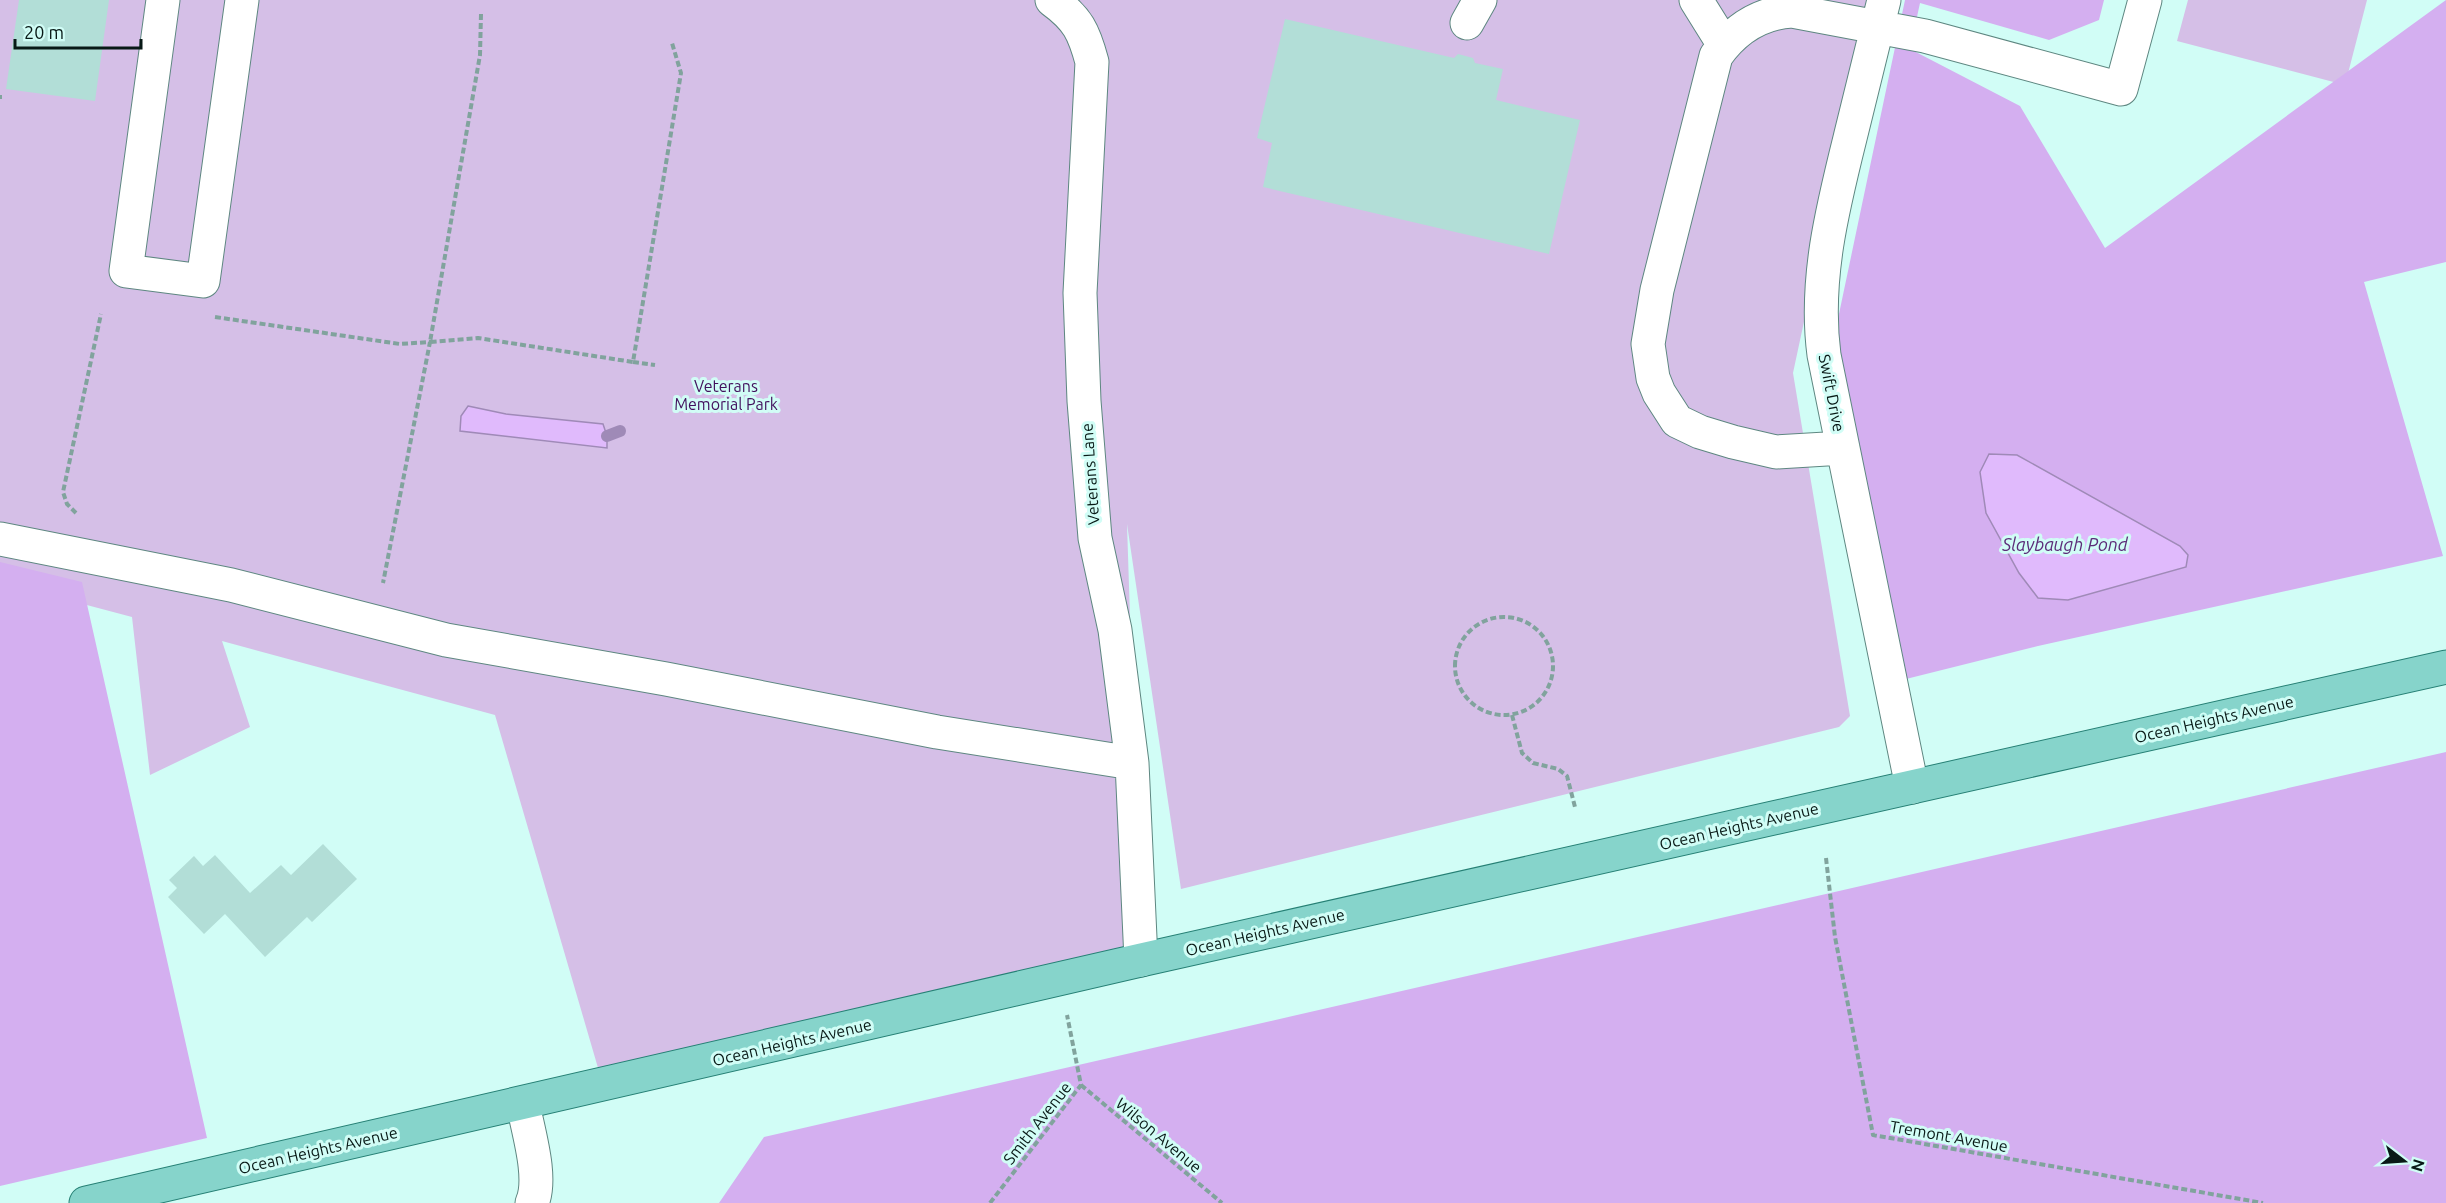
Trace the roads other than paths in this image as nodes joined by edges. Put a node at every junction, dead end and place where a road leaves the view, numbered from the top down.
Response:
1 (163, 0) edge
2 (242, 0) edge
3 (1052, 0) edge
4 (1696, 0) edge
5 (2145, 0) edge
6 (1881, 14) edge
7 (1724, 45) junction
8 (1843, 448) junction
9 (0, 539) edge
10 (2446, 667) edge
11 (1132, 763) junction
12 (1912, 787) junction
13 (1141, 960) junction
14 (523, 1104) junction
15 (86, 1203) edge
16 (532, 1203) edge

1 - 2 street
3 - 11 street, Veterans Lane
4 - 7 street
5 - 6 street
6 - 7 street
6 - 8 street, Swift Drive
7 - 8 street
8 - 12 street, Swift Drive
9 - 11 street
10 - 12 main road, Ocean Heights Avenue
11 - 13 street, Veterans Lane
12 - 13 main road, Ocean Heights Avenue
13 - 14 main road, Ocean Heights Avenue
14 - 15 main road, Ocean Heights Avenue
14 - 16 street

